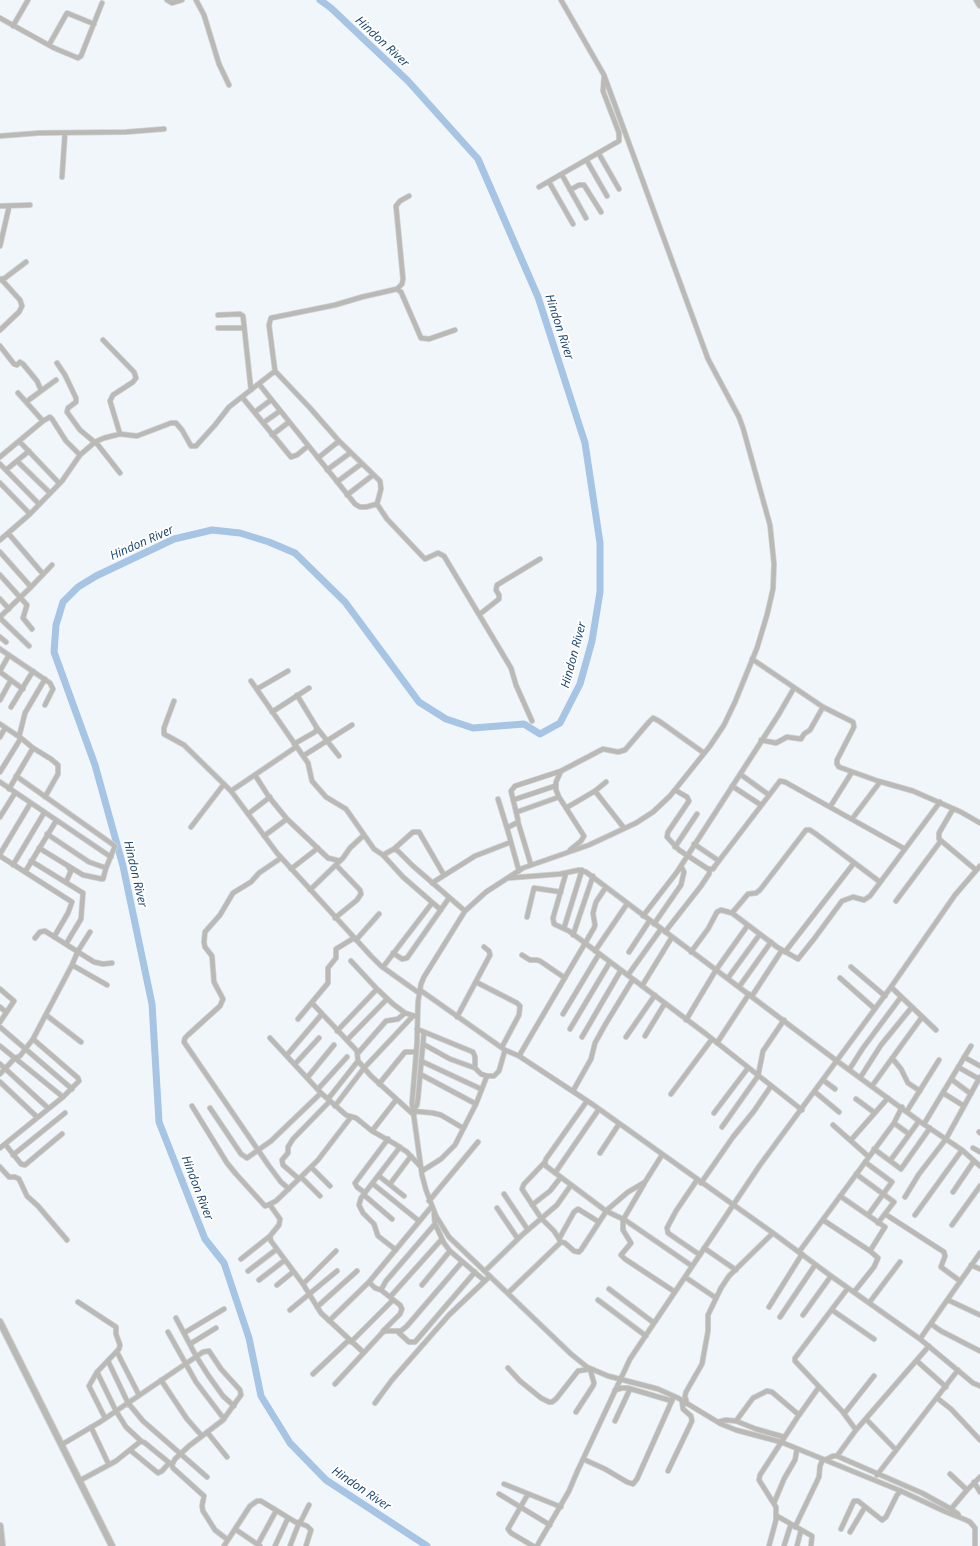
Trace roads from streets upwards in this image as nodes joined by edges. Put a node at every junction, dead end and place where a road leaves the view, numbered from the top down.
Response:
1 (28, 0) edge
2 (167, 0) edge
3 (182, 0) edge
4 (196, 0) edge
5 (561, 0) edge
6 (977, 0) edge
7 (102, 3) dead end
8 (980, 5) edge
9 (0, 18) edge
10 (94, 24) junction
11 (13, 26) junction
12 (49, 45) junction
13 (604, 75) junction
14 (229, 85) dead end
15 (164, 129) dead end
16 (66, 133) junction
17 (0, 136) edge
18 (599, 154) junction
19 (587, 161) junction
20 (562, 175) junction
21 (62, 177) dead end
22 (549, 182) junction
23 (539, 187) dead end
24 (619, 189) dead end
25 (570, 190) junction
26 (410, 196) dead end
27 (607, 196) dead end
28 (30, 205) dead end
29 (0, 206) edge
30 (9, 207) junction
31 (601, 212) dead end
32 (586, 218) dead end
33 (573, 224) dead end
34 (0, 246) edge
35 (26, 262) dead end
36 (1, 280) edge
37 (397, 289) junction
38 (218, 315) dead end
39 (218, 328) dead end
40 (244, 328) junction
41 (0, 330) edge
42 (455, 330) dead end
43 (103, 340) dead end
44 (0, 346) edge
45 (56, 363) dead end
46 (275, 371) junction
47 (56, 380) dead end
48 (259, 384) junction
49 (41, 390) junction
50 (251, 390) junction
51 (18, 393) dead end
52 (242, 397) junction
53 (271, 400) junction
54 (26, 402) junction
55 (280, 411) junction
56 (255, 412) junction
57 (43, 421) junction
58 (289, 422) junction
59 (263, 423) junction
60 (120, 434) junction
61 (272, 435) junction
62 (19, 441) junction
63 (95, 442) junction
64 (339, 442) junction
65 (308, 446) junction
66 (28, 450) junction
67 (350, 453) junction
68 (80, 455) junction
69 (0, 457) edge
70 (318, 458) junction
71 (17, 461) junction
72 (0, 464) edge
73 (361, 464) junction
74 (6, 470) junction
75 (327, 470) junction
76 (120, 473) dead end
77 (373, 475) junction
78 (0, 482) edge
79 (337, 482) junction
80 (60, 483) junction
81 (50, 493) junction
82 (347, 495) junction
83 (39, 504) junction
84 (377, 504) junction
85 (30, 514) junction
86 (8, 534) junction
87 (0, 540) edge
88 (0, 552) edge
89 (540, 559) dead end
90 (52, 565) dead end
91 (0, 574) edge
92 (43, 574) junction
93 (31, 587) junction
94 (21, 597) junction
95 (0, 599) edge
96 (9, 609) junction
97 (480, 614) junction
98 (0, 617) edge
99 (32, 629) dead end
100 (0, 637) edge
101 (6, 642) dead end
102 (29, 646) dead end
103 (0, 649) edge
104 (9, 655) junction
105 (752, 659) junction
106 (33, 671) junction
107 (288, 671) dead end
108 (0, 672) edge
109 (44, 679) junction
110 (11, 680) junction
111 (251, 681) dead end
112 (309, 688) dead end
113 (794, 688) junction
114 (23, 689) junction
115 (256, 689) junction
116 (297, 695) junction
117 (0, 700) edge
118 (174, 701) dead end
119 (45, 705) dead end
120 (11, 707) dead end
121 (823, 707) junction
122 (272, 712) junction
123 (532, 721) dead end
124 (0, 724) edge
125 (352, 725) dead end
126 (5, 728) junction
127 (317, 728) junction
128 (0, 737) edge
129 (20, 737) junction
130 (327, 740) junction
131 (761, 740) junction
132 (295, 745) junction
133 (33, 748) junction
134 (704, 753) junction
135 (303, 756) junction
136 (339, 756) dead end
137 (561, 771) junction
138 (0, 772) edge
139 (852, 772) junction
140 (740, 774) junction
141 (255, 775) junction
142 (16, 776) junction
143 (0, 782) edge
144 (606, 782) dead end
145 (880, 782) junction
146 (224, 784) junction
147 (555, 786) junction
148 (732, 786) junction
149 (9, 789) junction
150 (675, 790) junction
151 (231, 791) junction
152 (595, 791) junction
153 (15, 793) junction
154 (769, 795) junction
155 (45, 797) junction
156 (270, 797) junction
157 (559, 797) junction
158 (498, 799) dead end
159 (513, 800) junction
160 (940, 802) junction
161 (30, 804) junction
162 (761, 806) junction
163 (830, 807) junction
164 (566, 808) junction
165 (953, 809) junction
166 (517, 812) junction
167 (44, 813) junction
168 (248, 814) junction
169 (697, 814) dead end
170 (0, 818) edge
171 (287, 819) junction
172 (852, 819) junction
173 (56, 821) junction
174 (518, 822) junction
175 (980, 823) edge
176 (191, 827) dead end
177 (507, 828) junction
178 (624, 828) junction
179 (48, 834) junction
180 (364, 835) junction
181 (264, 836) junction
182 (511, 842) junction
183 (940, 842) junction
184 (694, 844) junction
185 (675, 847) junction
186 (39, 848) junction
187 (318, 848) junction
188 (394, 849) junction
189 (905, 849) junction
190 (567, 853) junction
191 (0, 855) edge
192 (383, 855) junction
193 (687, 856) junction
194 (111, 857) junction
195 (281, 858) junction
196 (31, 861) junction
197 (719, 861) junction
198 (338, 863) junction
199 (854, 863) junction
200 (13, 865) junction
201 (531, 865) junction
202 (681, 866) junction
203 (69, 868) junction
204 (106, 868) junction
205 (978, 868) edge
206 (291, 869) junction
207 (582, 870) junction
208 (710, 870) junction
209 (519, 871) junction
210 (25, 872) junction
211 (566, 873) junction
212 (444, 875) junction
213 (593, 876) junction
214 (506, 878) junction
215 (66, 882) junction
216 (880, 882) junction
217 (432, 883) junction
218 (606, 887) junction
219 (310, 890) junction
220 (561, 892) junction
221 (449, 898) junction
222 (896, 901) dead end
223 (432, 903) junction
224 (627, 904) junction
225 (441, 910) junction
226 (465, 912) junction
227 (732, 913) junction
228 (380, 914) dead end
229 (643, 916) junction
230 (527, 917) dead end
231 (335, 918) junction
232 (650, 920) junction
233 (654, 924) junction
234 (748, 925) junction
235 (564, 928) junction
236 (661, 929) junction
237 (90, 932) dead end
238 (665, 932) junction
239 (760, 934) junction
240 (574, 935) junction
241 (54, 937) junction
242 (672, 937) junction
243 (35, 938) dead end
244 (355, 939) junction
245 (771, 942) junction
246 (585, 943) junction
247 (66, 944) junction
248 (484, 947) dead end
249 (78, 951) junction
250 (784, 951) junction
251 (597, 952) junction
252 (629, 952) dead end
253 (691, 952) junction
254 (393, 953) junction
255 (522, 955) dead end
256 (351, 961) dead end
257 (610, 962) junction
258 (112, 963) dead end
259 (72, 965) junction
260 (851, 967) dead end
261 (383, 968) junction
262 (621, 970) junction
263 (716, 970) junction
264 (628, 975) junction
265 (565, 978) junction
266 (728, 978) junction
267 (840, 978) dead end
268 (633, 979) junction
269 (476, 982) junction
270 (107, 985) dead end
271 (642, 986) junction
272 (739, 986) junction
273 (891, 987) junction
274 (0, 989) edge
275 (377, 989) junction
276 (419, 991) junction
277 (751, 995) junction
278 (655, 996) junction
279 (885, 996) junction
280 (901, 997) junction
281 (387, 998) junction
282 (312, 1003) junction
283 (665, 1003) junction
284 (0, 1007) edge
285 (912, 1007) junction
286 (875, 1009) junction
287 (6, 1012) junction
288 (405, 1013) junction
289 (322, 1014) junction
290 (563, 1014) dead end
291 (46, 1015) junction
292 (415, 1016) junction
293 (457, 1017) junction
294 (922, 1017) junction
295 (298, 1019) dead end
296 (686, 1020) junction
297 (784, 1020) junction
298 (0, 1022) edge
299 (0, 1027) edge
300 (417, 1029) junction
301 (570, 1029) dead end
302 (936, 1030) dead end
303 (337, 1031) junction
304 (424, 1032) junction
305 (645, 1036) dead end
306 (582, 1037) dead end
307 (626, 1037) dead end
308 (270, 1038) dead end
309 (319, 1038) dead end
310 (712, 1038) junction
311 (33, 1039) junction
312 (347, 1040) junction
313 (81, 1042) dead end
314 (717, 1043) junction
315 (423, 1044) junction
316 (334, 1045) dead end
317 (0, 1046) edge
318 (971, 1046) dead end
319 (503, 1048) junction
320 (25, 1050) junction
321 (416, 1052) junction
322 (358, 1053) junction
323 (286, 1055) junction
324 (519, 1056) junction
325 (347, 1057) dead end
326 (964, 1057) junction
327 (15, 1058) junction
328 (892, 1058) junction
329 (939, 1060) dead end
330 (358, 1061) junction
331 (421, 1061) junction
332 (837, 1061) junction
333 (0, 1064) edge
334 (295, 1064) junction
335 (980, 1066) edge
336 (958, 1067) junction
337 (5, 1068) junction
338 (364, 1068) junction
339 (475, 1068) junction
340 (748, 1068) junction
341 (849, 1070) junction
342 (0, 1074) edge
343 (420, 1074) junction
344 (487, 1076) junction
345 (758, 1076) junction
346 (307, 1078) junction
347 (860, 1078) junction
348 (979, 1078) edge
349 (951, 1079) junction
350 (823, 1080) junction
351 (0, 1082) edge
352 (379, 1084) junction
353 (771, 1086) junction
354 (872, 1086) junction
355 (72, 1089) junction
356 (482, 1089) junction
357 (835, 1089) dead end
358 (319, 1091) junction
359 (573, 1091) junction
360 (920, 1091) junction
361 (815, 1092) junction
362 (943, 1093) junction
363 (671, 1094) dead end
364 (971, 1094) junction
365 (62, 1097) junction
366 (888, 1098) junction
367 (856, 1099) dead end
368 (329, 1100) junction
369 (396, 1100) junction
370 (587, 1101) junction
371 (476, 1104) junction
372 (192, 1106) dead end
373 (335, 1106) junction
374 (964, 1106) junction
375 (902, 1107) junction
376 (48, 1108) junction
377 (210, 1108) dead end
378 (599, 1110) junction
379 (802, 1110) junction
380 (907, 1111) junction
381 (838, 1112) dead end
382 (65, 1113) dead end
383 (414, 1113) junction
384 (714, 1113) dead end
385 (875, 1113) junction
386 (37, 1117) junction
387 (351, 1118) junction
388 (919, 1121) junction
389 (894, 1123) junction
390 (619, 1124) junction
391 (924, 1124) junction
392 (833, 1125) dead end
393 (722, 1127) dead end
394 (464, 1128) junction
395 (930, 1128) junction
396 (372, 1131) junction
397 (62, 1134) dead end
398 (909, 1134) junction
399 (388, 1139) junction
400 (946, 1139) junction
401 (851, 1140) junction
402 (478, 1142) dead end
403 (5, 1144) junction
404 (400, 1147) junction
405 (0, 1148) edge
406 (973, 1148) dead end
407 (874, 1150) junction
408 (962, 1150) junction
409 (258, 1151) junction
410 (600, 1152) dead end
411 (980, 1152) edge
412 (13, 1155) junction
413 (662, 1155) junction
414 (411, 1156) junction
415 (869, 1157) junction
416 (890, 1161) junction
417 (974, 1161) junction
418 (545, 1162) junction
419 (865, 1162) junction
420 (980, 1166) edge
421 (0, 1167) edge
422 (311, 1167) junction
423 (421, 1169) junction
424 (555, 1173) junction
425 (856, 1174) junction
426 (379, 1176) junction
427 (561, 1177) junction
428 (300, 1178) junction
429 (699, 1181) junction
430 (645, 1182) junction
431 (373, 1184) junction
432 (390, 1184) junction
433 (571, 1185) junction
434 (330, 1186) dead end
435 (980, 1186) edge
436 (289, 1189) junction
437 (953, 1192) dead end
438 (364, 1194) junction
439 (504, 1194) dead end
440 (883, 1194) junction
441 (320, 1196) dead end
442 (404, 1196) dead end
443 (840, 1196) junction
444 (905, 1197) dead end
445 (429, 1201) junction
446 (270, 1205) junction
447 (733, 1205) junction
448 (432, 1206) junction
449 (532, 1206) junction
450 (497, 1208) dead end
451 (606, 1211) junction
452 (434, 1213) junction
453 (885, 1214) junction
454 (915, 1214) dead end
455 (868, 1215) junction
456 (541, 1218) junction
457 (392, 1219) dead end
458 (623, 1220) junction
459 (823, 1220) junction
460 (419, 1221) junction
461 (599, 1222) junction
462 (878, 1223) junction
463 (435, 1224) junction
464 (952, 1225) dead end
465 (528, 1230) junction
466 (773, 1233) junction
467 (270, 1236) junction
468 (442, 1239) junction
469 (518, 1239) junction
470 (67, 1240) dead end
471 (560, 1240) junction
472 (704, 1248) junction
473 (277, 1249) junction
474 (396, 1250) junction
475 (336, 1251) dead end
476 (450, 1251) junction
477 (870, 1251) junction
478 (800, 1253) junction
479 (980, 1253) edge
480 (700, 1255) junction
481 (241, 1259) dead end
482 (285, 1260) junction
483 (462, 1262) junction
484 (900, 1262) dead end
485 (815, 1265) junction
486 (971, 1265) junction
487 (692, 1266) junction
488 (980, 1269) edge
489 (736, 1270) junction
490 (248, 1271) dead end
491 (337, 1271) dead end
492 (357, 1271) dead end
493 (485, 1271) junction
494 (293, 1272) junction
495 (475, 1272) junction
496 (490, 1276) junction
497 (831, 1276) junction
498 (685, 1277) junction
499 (259, 1280) dead end
500 (960, 1280) junction
501 (485, 1281) junction
502 (369, 1282) junction
503 (303, 1284) junction
504 (277, 1285) dead end
505 (422, 1285) dead end
506 (848, 1288) junction
507 (609, 1289) dead end
508 (381, 1290) junction
509 (675, 1292) junction
510 (854, 1292) junction
511 (508, 1293) junction
512 (310, 1295) junction
513 (716, 1298) junction
514 (392, 1299) junction
515 (598, 1300) dead end
516 (948, 1300) junction
517 (78, 1302) dead end
518 (869, 1303) junction
519 (317, 1307) junction
520 (769, 1307) dead end
521 (224, 1309) dead end
522 (290, 1310) dead end
523 (832, 1310) junction
524 (803, 1315) dead end
525 (980, 1315) edge
526 (780, 1317) dead end
527 (176, 1318) dead end
528 (329, 1321) junction
529 (0, 1322) edge
530 (654, 1323) junction
531 (931, 1324) junction
532 (216, 1328) dead end
533 (397, 1331) junction
534 (168, 1332) dead end
535 (184, 1333) junction
536 (382, 1333) junction
537 (646, 1336) junction
538 (874, 1339) dead end
539 (920, 1339) junction
540 (350, 1341) junction
541 (190, 1344) junction
542 (930, 1346) junction
543 (980, 1351) edge
544 (117, 1352) junction
545 (362, 1352) junction
546 (196, 1356) junction
547 (108, 1361) junction
548 (917, 1361) junction
549 (185, 1364) junction
550 (508, 1368) dead end
551 (590, 1369) junction
552 (958, 1370) junction
553 (97, 1372) junction
554 (314, 1374) dead end
555 (874, 1376) dead end
556 (620, 1379) junction
557 (161, 1380) junction
558 (335, 1384) dead end
559 (980, 1386) edge
560 (819, 1387) junction
561 (946, 1387) junction
562 (630, 1389) junction
563 (615, 1390) junction
564 (139, 1395) junction
565 (937, 1398) junction
566 (673, 1399) junction
567 (684, 1402) junction
568 (128, 1403) junction
569 (375, 1403) dead end
570 (234, 1406) junction
571 (116, 1411) junction
572 (576, 1412) dead end
573 (844, 1414) junction
574 (799, 1415) junction
575 (105, 1418) junction
576 (224, 1419) junction
577 (866, 1419) junction
578 (615, 1421) dead end
579 (736, 1421) junction
580 (718, 1422) junction
581 (91, 1427) junction
582 (856, 1430) junction
583 (207, 1432) junction
584 (202, 1436) junction
585 (784, 1437) junction
586 (980, 1440) edge
587 (141, 1442) junction
588 (781, 1442) junction
589 (62, 1445) junction
590 (797, 1449) junction
591 (130, 1450) junction
592 (896, 1450) junction
593 (180, 1454) junction
594 (837, 1456) junction
595 (227, 1457) dead end
596 (583, 1459) junction
597 (824, 1460) junction
598 (171, 1464) junction
599 (109, 1465) junction
600 (668, 1471) dead end
601 (950, 1474) dead end
602 (877, 1475) junction
603 (207, 1476) dead end
604 (980, 1477) edge
605 (79, 1481) junction
606 (974, 1482) junction
607 (504, 1484) dead end
608 (967, 1490) junction
609 (901, 1491) junction
610 (980, 1492) edge
611 (499, 1494) dead end
612 (528, 1494) junction
613 (774, 1503) junction
614 (309, 1504) dead end
615 (520, 1507) junction
616 (561, 1507) junction
617 (865, 1507) junction
618 (951, 1508) junction
619 (276, 1511) junction
620 (777, 1516) junction
621 (959, 1517) junction
622 (288, 1518) junction
623 (299, 1523) junction
624 (550, 1525) junction
625 (793, 1525) junction
626 (0, 1526) edge
627 (235, 1529) junction
628 (841, 1529) dead end
629 (801, 1530) junction
630 (850, 1532) dead end
631 (228, 1540) junction
632 (977, 1543) edge
633 (259, 1545) edge
634 (2, 1546) edge
635 (112, 1546) edge
636 (224, 1546) edge
637 (275, 1546) edge
638 (290, 1546) edge
639 (306, 1546) edge
640 (533, 1546) edge
641 (537, 1546) edge
642 (769, 1546) edge
643 (784, 1546) edge
644 (796, 1546) edge
645 (810, 1546) edge

1 - 11 street
2 - 3 street
4 - 14 street
5 - 13 street
6 - 8 street
7 - 10 street
9 - 11 street
10 - 12 street
10 - 12 street
11 - 12 street
13 - 18 street
13 - 105 street
15 - 16 street
16 - 17 street
16 - 21 street
18 - 19 street
18 - 24 street
19 - 20 street
19 - 27 street
20 - 22 street
20 - 25 street
22 - 23 street
22 - 33 street
25 - 31 street
25 - 32 street
26 - 37 street
28 - 30 street
29 - 30 street
30 - 34 street
35 - 36 street
36 - 41 street
37 - 42 street
37 - 46 street
38 - 40 street
39 - 40 street
40 - 50 street
43 - 60 street
44 - 49 street
45 - 63 street
46 - 48 street
46 - 64 street
47 - 49 street
48 - 50 street
48 - 53 street
49 - 54 street
50 - 52 street
51 - 54 street
52 - 56 street
52 - 60 street
53 - 55 street
53 - 56 street
54 - 57 street
55 - 58 street
55 - 59 street
56 - 59 street
57 - 62 street
57 - 68 street
58 - 61 street
58 - 65 street
59 - 61 street
60 - 63 street
61 - 65 street
62 - 66 street
62 - 69 street
63 - 68 street
63 - 76 street
64 - 67 street
64 - 70 street
65 - 70 street
66 - 71 street
66 - 80 street
67 - 73 street
67 - 75 street
68 - 80 street
70 - 75 street
71 - 74 street
71 - 81 street
72 - 74 street
73 - 77 street
73 - 79 street
74 - 83 street
75 - 79 street
77 - 82 street
77 - 84 street
78 - 85 street
79 - 82 street
80 - 81 street
81 - 83 street
82 - 84 street
83 - 85 street
84 - 97 street
85 - 86 street
86 - 87 street
86 - 92 street
88 - 93 street
89 - 97 street
90 - 92 street
91 - 94 street
92 - 93 street
93 - 94 street
94 - 96 street
94 - 99 street
95 - 96 street
96 - 98 street
97 - 123 street
98 - 102 street
100 - 101 street
103 - 104 street
104 - 106 street
104 - 108 street
105 - 113 street
105 - 134 street
106 - 109 street
106 - 114 street
107 - 115 street
108 - 110 street
109 - 119 street
109 - 129 street
110 - 114 street
110 - 117 street
111 - 115 street
112 - 116 street
113 - 121 street
113 - 131 street
114 - 120 street
115 - 122 street
116 - 122 street
116 - 127 street
118 - 146 street
121 - 131 street
121 - 139 street
122 - 132 street
124 - 126 street
125 - 130 street
126 - 128 street
126 - 129 street
127 - 130 street
127 - 132 street
129 - 133 street
129 - 138 street
130 - 135 street
130 - 136 street
131 - 140 street
132 - 135 street
132 - 141 street
133 - 142 street
133 - 155 street
134 - 137 street
134 - 150 street
135 - 180 street
137 - 147 street
137 - 159 street
139 - 145 street
139 - 163 street
140 - 148 street
140 - 154 street
141 - 151 street
141 - 156 street
142 - 149 street
142 - 155 street
143 - 149 street
144 - 152 street
145 - 160 street
145 - 172 street
146 - 151 street
146 - 176 street
147 - 157 street
147 - 159 street
148 - 162 street
148 - 184 street
149 - 153 street
150 - 178 street
150 - 185 street
151 - 168 street
152 - 164 street
152 - 178 street
153 - 161 street
153 - 170 street
154 - 162 street
154 - 163 street
155 - 194 street
156 - 168 street
156 - 171 street
157 - 164 street
157 - 166 street
158 - 177 street
159 - 166 street
160 - 165 street
160 - 189 street
161 - 167 street
161 - 191 street
162 - 197 street
163 - 172 street
164 - 190 street
165 - 175 street
165 - 183 street
166 - 174 street
167 - 173 street
167 - 200 street
168 - 181 street
169 - 185 street
171 - 181 street
171 - 187 street
172 - 189 street
173 - 179 street
173 - 194 street
174 - 177 street
174 - 201 street
177 - 182 street
178 - 190 street
179 - 186 street
179 - 204 street
180 - 192 street
180 - 198 street
181 - 195 street
182 - 209 street
182 - 212 street
183 - 205 street
183 - 222 street
184 - 193 street
184 - 197 street
185 - 193 street
186 - 196 street
186 - 203 street
187 - 198 street
187 - 206 street
188 - 192 street
188 - 212 street
188 - 217 street
189 - 216 street
190 - 201 street
191 - 200 street
192 - 223 street
193 - 202 street
193 - 208 street
194 - 204 street
195 - 206 street
195 - 409 street
196 - 210 street
196 - 215 street
197 - 208 street
198 - 219 street
198 - 231 street
199 - 216 street
199 - 227 street
199 - 250 street
200 - 210 street
201 - 209 street
202 - 229 street
202 - 233 street
203 - 204 street
203 - 215 street
205 - 273 street
206 - 219 street
207 - 211 street
207 - 213 street
207 - 235 street
208 - 238 street
209 - 214 street
210 - 241 street
211 - 214 street
211 - 220 street
212 - 217 street
213 - 218 street
213 - 240 street
214 - 226 street
215 - 247 street
216 - 250 street
217 - 221 street
218 - 224 street
218 - 246 street
219 - 231 street
220 - 230 street
220 - 235 street
221 - 225 street
221 - 226 street
223 - 225 street
223 - 254 street
224 - 229 street
224 - 251 street
225 - 254 street
226 - 276 street
227 - 234 street
227 - 253 street
228 - 244 street
229 - 232 street
231 - 244 street
232 - 233 street
232 - 252 street
233 - 236 street
234 - 239 street
234 - 263 street
235 - 240 street
236 - 238 street
236 - 264 street
237 - 249 street
238 - 242 street
239 - 245 street
239 - 266 street
240 - 246 street
241 - 243 street
241 - 247 street
242 - 253 street
242 - 271 street
244 - 261 street
244 - 282 street
245 - 250 street
245 - 272 street
246 - 251 street
246 - 265 street
247 - 249 street
248 - 269 street
249 - 258 street
249 - 259 street
250 - 277 street
251 - 257 street
251 - 290 street
253 - 263 street
254 - 261 street
255 - 265 street
256 - 275 street
257 - 262 street
257 - 301 street
259 - 270 street
259 - 291 street
260 - 279 street
261 - 276 street
262 - 264 street
262 - 306 street
263 - 266 street
263 - 296 street
264 - 268 street
265 - 324 street
266 - 272 street
267 - 286 street
268 - 271 street
268 - 359 street
269 - 293 street
269 - 319 street
271 - 278 street
272 - 277 street
273 - 279 street
273 - 280 street
274 - 287 street
275 - 281 street
275 - 303 street
276 - 292 street
276 - 293 street
277 - 297 street
277 - 314 street
278 - 283 street
278 - 307 street
279 - 286 street
280 - 285 street
280 - 341 street
281 - 288 street
281 - 312 street
282 - 289 street
282 - 295 street
283 - 296 street
283 - 305 street
284 - 287 street
285 - 294 street
285 - 347 street
286 - 332 street
287 - 298 street
288 - 292 street
288 - 322 street
289 - 303 street
289 - 323 street
291 - 311 street
291 - 313 street
292 - 300 street
292 - 338 street
293 - 319 street
294 - 302 street
294 - 328 street
296 - 310 street
297 - 332 street
297 - 345 street
299 - 320 street
300 - 304 street
300 - 321 street
303 - 312 street
304 - 315 street
304 - 339 street
308 - 323 street
309 - 334 street
310 - 314 street
310 - 363 street
311 - 320 street
311 - 355 street
312 - 322 street
314 - 340 street
315 - 331 street
315 - 339 street
316 - 346 street
317 - 327 street
318 - 326 street
319 - 324 street
319 - 344 street
320 - 327 street
320 - 355 street
321 - 352 street
321 - 383 street
322 - 330 street
323 - 334 street
324 - 359 street
325 - 358 street
326 - 335 street
326 - 336 street
327 - 337 street
327 - 365 street
328 - 354 street
328 - 360 street
329 - 360 street
330 - 338 street
330 - 368 street
331 - 343 street
331 - 356 street
332 - 341 street
332 - 350 street
333 - 337 street
334 - 346 street
336 - 348 street
336 - 349 street
337 - 342 street
337 - 376 street
338 - 352 street
338 - 373 street
339 - 344 street
340 - 345 street
340 - 384 street
341 - 347 street
343 - 371 street
343 - 383 street
344 - 356 street
345 - 353 street
345 - 393 street
346 - 358 street
347 - 354 street
348 - 364 street
349 - 362 street
349 - 364 street
350 - 357 street
350 - 361 street
351 - 386 street
352 - 369 street
353 - 379 street
353 - 429 street
354 - 366 street
355 - 365 street
356 - 371 street
358 - 368 street
358 - 409 street
359 - 370 street
360 - 380 street
361 - 379 street
361 - 381 street
362 - 374 street
362 - 391 street
364 - 374 street
365 - 376 street
366 - 375 street
366 - 385 street
367 - 385 street
368 - 373 street
368 - 428 street
369 - 383 street
369 - 396 street
370 - 378 street
370 - 418 street
371 - 394 street
372 - 446 street
373 - 387 street
374 - 400 street
375 - 380 street
375 - 389 street
376 - 386 street
377 - 409 street
378 - 390 street
378 - 424 street
379 - 447 street
380 - 388 street
382 - 412 street
383 - 394 street
383 - 423 street
385 - 401 street
386 - 403 street
387 - 396 street
387 - 422 street
388 - 391 street
388 - 398 street
389 - 398 street
389 - 407 street
390 - 410 street
390 - 413 street
391 - 395 street
392 - 401 street
394 - 423 street
395 - 400 street
395 - 416 street
396 - 399 street
397 - 412 street
398 - 416 street
399 - 404 street
399 - 438 street
400 - 408 street
400 - 444 street
401 - 415 street
402 - 445 street
403 - 405 street
403 - 412 street
404 - 414 street
404 - 426 street
406 - 411 street
407 - 415 street
407 - 416 street
408 - 417 street
408 - 454 street
409 - 436 street
413 - 429 street
413 - 430 street
414 - 423 street
414 - 432 street
415 - 419 street
417 - 420 street
417 - 437 street
418 - 424 street
418 - 449 street
419 - 425 street
419 - 440 street
421 - 470 street
422 - 428 street
422 - 434 street
423 - 445 street
424 - 427 street
425 - 440 street
425 - 443 street
426 - 431 street
426 - 432 street
427 - 433 street
427 - 449 street
428 - 436 street
428 - 441 street
429 - 447 street
429 - 480 street
430 - 451 street
430 - 458 street
431 - 438 street
431 - 460 street
432 - 442 street
433 - 451 street
433 - 456 street
435 - 464 street
436 - 446 street
438 - 457 street
438 - 474 street
439 - 465 street
440 - 453 street
440 - 455 street
443 - 455 street
443 - 459 street
445 - 448 street
446 - 467 street
447 - 466 street
447 - 472 street
448 - 452 street
448 - 460 street
449 - 456 street
450 - 469 street
451 - 458 street
451 - 461 street
452 - 463 street
452 - 493 street
453 - 462 street
453 - 500 street
455 - 462 street
456 - 465 street
456 - 471 street
458 - 487 street
458 - 509 street
459 - 477 street
459 - 478 street
460 - 474 street
461 - 471 street
461 - 471 street
462 - 477 street
463 - 468 street
463 - 508 street
465 - 469 street
466 - 478 street
466 - 489 street
467 - 473 street
467 - 481 street
468 - 476 street
468 - 514 street
469 - 493 street
471 - 511 street
472 - 480 street
472 - 489 street
473 - 482 street
473 - 490 street
474 - 502 street
475 - 503 street
476 - 483 street
476 - 505 street
477 - 510 street
478 - 485 street
478 - 520 street
479 - 486 street
480 - 487 street
482 - 494 street
482 - 499 street
483 - 495 street
483 - 533 street
484 - 518 street
485 - 497 street
485 - 526 street
486 - 488 street
486 - 500 street
487 - 498 street
489 - 513 street
491 - 512 street
492 - 519 street
493 - 496 street
494 - 503 street
494 - 504 street
495 - 501 street
495 - 533 street
496 - 501 street
496 - 511 street
497 - 506 street
497 - 524 street
498 - 509 street
498 - 513 street
500 - 516 street
501 - 569 street
502 - 508 street
502 - 528 street
503 - 512 street
506 - 510 street
506 - 523 street
507 - 530 street
508 - 514 street
509 - 530 street
510 - 518 street
511 - 551 street
512 - 519 street
512 - 522 street
513 - 567 street
514 - 536 street
514 - 540 street
515 - 537 street
516 - 525 street
516 - 531 street
517 - 544 street
518 - 539 street
519 - 528 street
521 - 535 street
523 - 538 street
523 - 560 street
527 - 535 street
528 - 540 street
529 - 589 street
530 - 537 street
531 - 539 street
531 - 543 street
532 - 541 street
533 - 536 street
534 - 549 street
535 - 541 street
536 - 545 street
537 - 556 street
539 - 542 street
540 - 545 street
540 - 554 street
541 - 546 street
542 - 548 street
542 - 552 street
544 - 547 street
544 - 564 street
545 - 558 street
546 - 549 street
546 - 570 street
546 - 570 street
547 - 553 street
547 - 568 street
548 - 561 street
548 - 577 street
549 - 557 street
549 - 576 street
550 - 551 street
551 - 556 street
551 - 572 street
552 - 559 street
552 - 561 street
553 - 571 street
553 - 575 street
555 - 573 street
556 - 563 street
556 - 566 street
557 - 564 street
557 - 584 street
560 - 573 street
560 - 574 street
561 - 565 street
562 - 563 street
562 - 566 street
562 - 578 street
563 - 596 street
564 - 568 street
565 - 586 street
565 - 592 street
566 - 567 street
566 - 596 street
567 - 580 street
567 - 600 street
568 - 571 street
568 - 593 street
570 - 576 street
571 - 575 street
571 - 587 street
573 - 582 street
574 - 579 street
574 - 585 street
575 - 581 street
576 - 583 street
577 - 582 street
577 - 592 street
579 - 580 street
579 - 585 street
580 - 588 street
581 - 589 street
581 - 599 street
582 - 594 street
583 - 584 street
583 - 595 street
584 - 593 street
585 - 588 street
587 - 591 street
587 - 598 street
588 - 590 street
588 - 613 street
589 - 605 street
590 - 597 street
590 - 613 street
591 - 598 street
591 - 599 street
592 - 602 street
593 - 598 street
593 - 603 street
594 - 597 street
594 - 602 street
596 - 616 street
597 - 609 street
597 - 625 street
598 - 631 street
599 - 605 street
601 - 608 street
602 - 618 street
604 - 606 street
605 - 635 street
606 - 608 street
606 - 610 street
607 - 612 street
608 - 618 street
609 - 617 street
609 - 621 street
611 - 615 street
612 - 615 street
612 - 616 street
613 - 620 street
614 - 623 street
615 - 624 street
615 - 640 street
616 - 624 street
617 - 628 street
617 - 630 street
618 - 621 street
619 - 622 street
619 - 627 street
619 - 633 street
620 - 625 street
620 - 642 street
621 - 632 street
622 - 623 street
622 - 637 street
623 - 638 street
623 - 639 street
624 - 641 street
625 - 629 street
625 - 643 street
626 - 634 street
627 - 631 street
627 - 633 street
629 - 644 street
629 - 645 street
631 - 636 street

